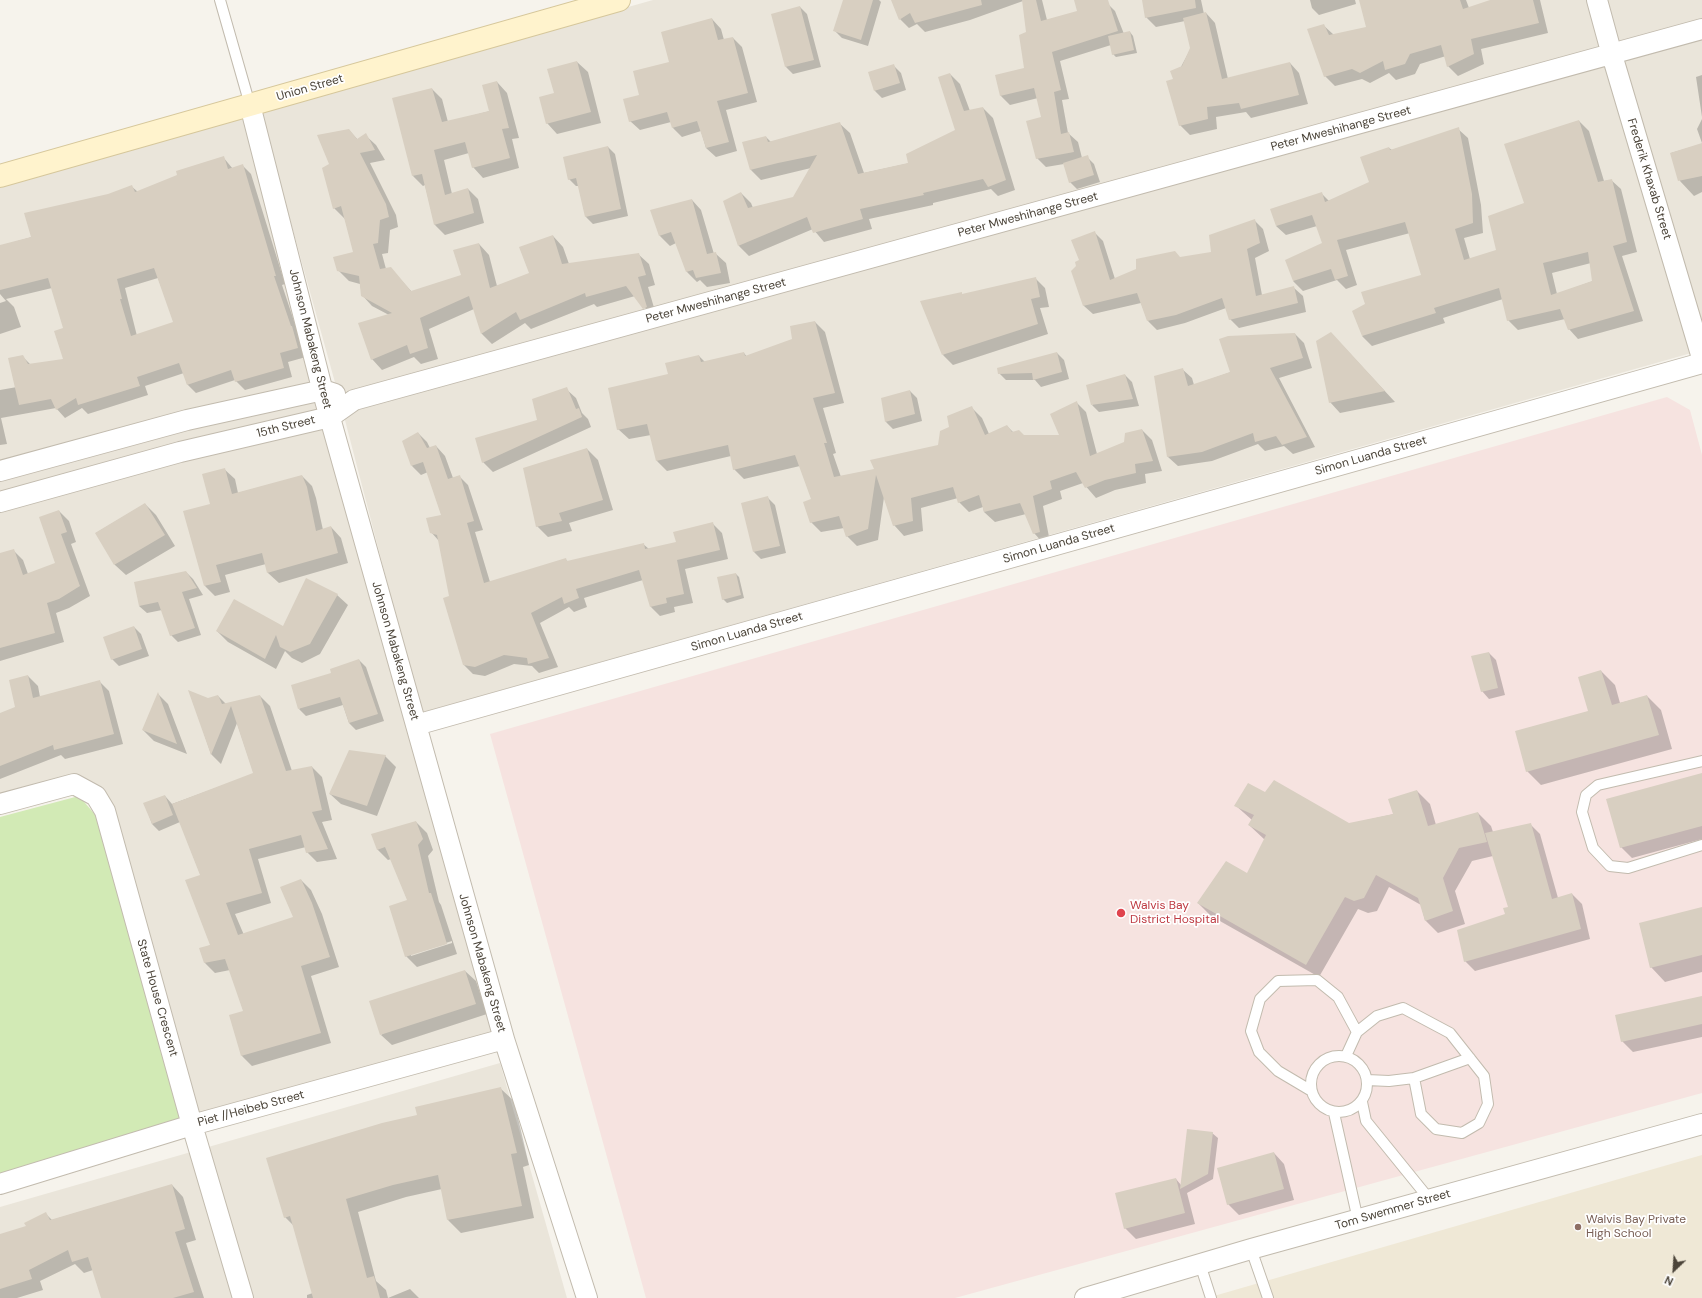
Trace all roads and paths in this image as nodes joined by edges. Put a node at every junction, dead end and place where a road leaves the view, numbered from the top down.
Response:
1 (220, 0) edge
2 (619, 0) edge
3 (1597, 0) edge
4 (1702, 29) edge
5 (1612, 55) junction
6 (250, 105) junction
7 (0, 176) edge
8 (1702, 358) edge
9 (1702, 363) edge
10 (323, 390) junction
11 (354, 400) junction
12 (330, 416) junction
13 (0, 471) edge
14 (0, 502) edge
15 (416, 725) junction
16 (1702, 760) edge
17 (0, 804) edge
18 (1702, 845) edge
19 (1357, 1032) junction
20 (504, 1040) junction
21 (1346, 1056) junction
22 (1470, 1058) junction
23 (1414, 1078) junction
24 (1367, 1080) junction
25 (1310, 1090) junction
26 (1362, 1102) junction
27 (1334, 1113) junction
28 (1702, 1124) edge
29 (192, 1125) junction
30 (0, 1184) edge
31 (1430, 1200) junction
32 (1358, 1220) junction
33 (1251, 1249) junction
34 (1200, 1264) junction
35 (243, 1298) edge
36 (586, 1298) edge
37 (1085, 1298) edge
38 (1211, 1298) edge
39 (1268, 1298) edge

1 - 6 lane, Johnson Mabakeng Street
2 - 6 main road, Union Street
3 - 5 street, Frederik Khaxab Street
4 - 5 street, Peter Mweshihange Street
5 - 8 street, Frederik Khaxab Street
5 - 11 street, Peter Mweshihange Street
6 - 7 main road, Union Street
6 - 10 street, Johnson Mabakeng Street
9 - 15 street, Simon Luanda Street
10 - 11 street
10 - 12 street, Johnson Mabakeng Street
10 - 13 street
11 - 12 street, 15th Street
12 - 14 street, 15th Street
12 - 15 street, Johnson Mabakeng Street
15 - 20 street, Johnson Mabakeng Street
16 - 18 lane
17 - 29 street, State House Crescent
19 - 21 lane
19 - 22 lane
19 - 25 lane
20 - 29 street, Piet //Heibeb Street
20 - 36 street, Johnson Mabakeng Street
21 - 24 lane
21 - 25 lane
22 - 23 lane
22 - 23 lane
23 - 24 lane
24 - 26 lane
25 - 27 lane
26 - 27 lane
26 - 31 lane
27 - 32 lane
28 - 31 street, Tom Swemmer Street
29 - 30 street, Piet //Heibeb Street
29 - 35 street, State House Crescent
31 - 32 street, Tom Swemmer Street
32 - 33 street, Tom Swemmer Street
33 - 34 street, Tom Swemmer Street
33 - 39 lane
34 - 37 street, Tom Swemmer Street
34 - 38 lane

